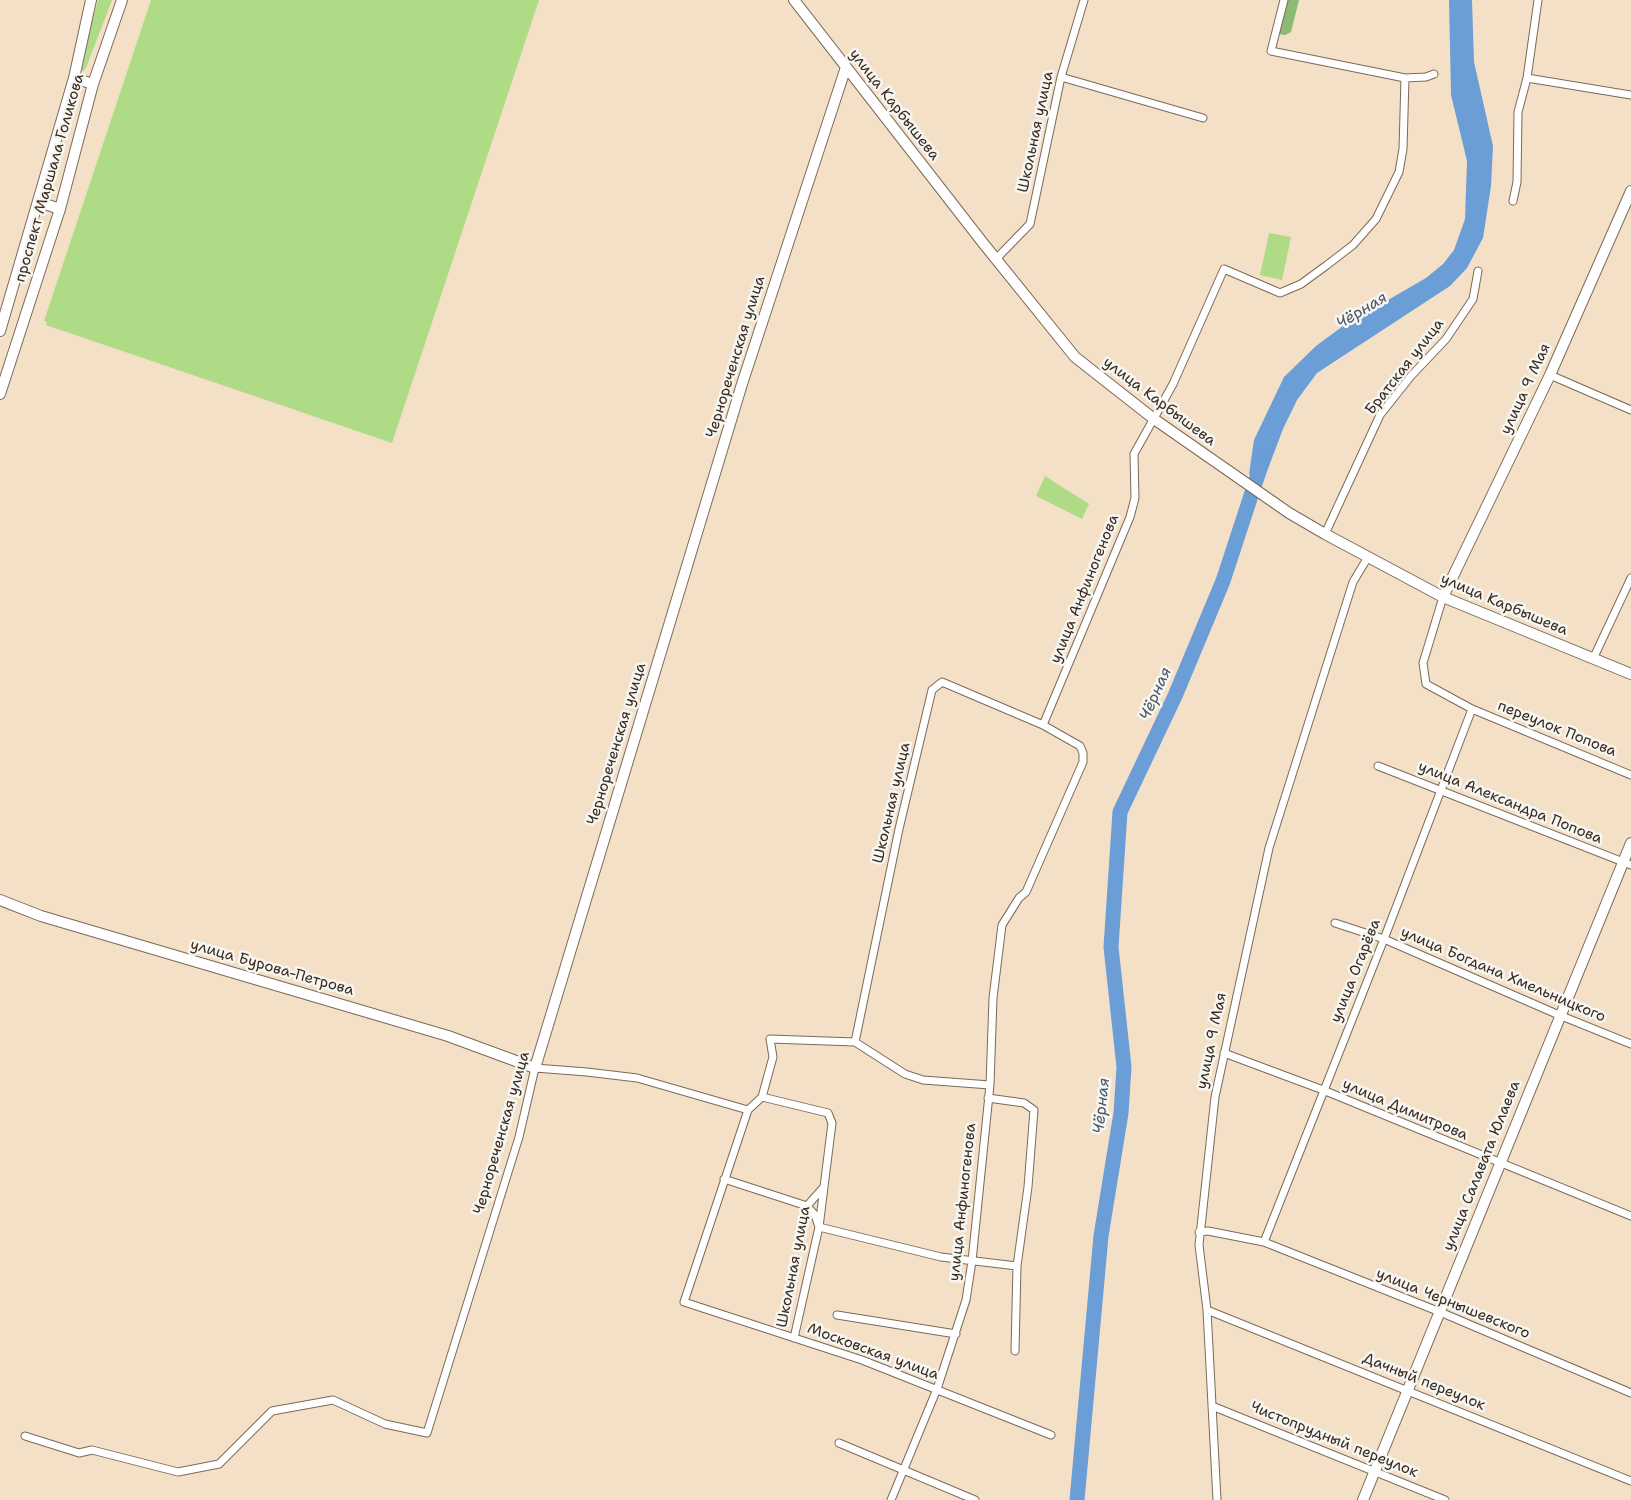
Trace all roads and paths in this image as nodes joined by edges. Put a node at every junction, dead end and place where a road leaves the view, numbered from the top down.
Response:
1 (90, 0) edge
2 (122, 0) edge
3 (794, 0) edge
4 (1084, 0) edge
5 (1284, 0) edge
6 (1538, 0) edge
7 (846, 67) junction
8 (1434, 74) dead end
9 (1061, 77) junction
10 (74, 78) junction
11 (1405, 78) junction
12 (1527, 78) junction
13 (93, 84) junction
14 (1631, 95) edge
15 (1203, 118) dead end
16 (1631, 191) edge
17 (1513, 201) dead end
18 (39, 202) junction
19 (60, 209) junction
20 (996, 259) junction
21 (1478, 271) dead end
22 (0, 331) edge
23 (1550, 375) junction
24 (0, 394) edge
25 (1631, 410) edge
26 (1154, 419) junction
27 (1324, 534) junction
28 (1368, 557) junction
29 (1631, 578) edge
30 (1443, 597) junction
31 (1593, 659) junction
32 (1631, 674) edge
33 (1472, 709) junction
34 (1044, 725) junction
35 (1378, 766) dead end
36 (1631, 775) edge
37 (1441, 790) junction
38 (1631, 843) edge
39 (1627, 864) edge
40 (1018, 888) dead end
41 (1019, 898) junction
42 (0, 900) edge
43 (1335, 923) dead end
44 (1384, 939) junction
45 (1559, 1015) junction
46 (855, 1042) junction
47 (1631, 1044) edge
48 (1224, 1053) junction
49 (535, 1068) junction
50 (990, 1085) junction
51 (1323, 1090) junction
52 (762, 1097) junction
53 (988, 1098) junction
54 (748, 1110) junction
55 (1499, 1164) junction
56 (724, 1179) junction
57 (822, 1189) junction
58 (808, 1206) junction
59 (1631, 1216) edge
60 (819, 1227) junction
61 (1199, 1232) junction
62 (1264, 1242) junction
63 (972, 1261) junction
64 (1018, 1266) junction
65 (1207, 1310) junction
66 (1440, 1312) junction
67 (837, 1315) dead end
68 (956, 1334) junction
69 (794, 1338) junction
70 (1015, 1351) dead end
71 (937, 1389) junction
72 (1407, 1390) junction
73 (1631, 1393) edge
74 (1212, 1406) junction
75 (1051, 1435) dead end
76 (25, 1436) dead end
77 (839, 1443) dead end
78 (902, 1471) junction
79 (1374, 1471) junction
80 (1631, 1481) edge
81 (891, 1500) edge
82 (976, 1500) edge
83 (1217, 1500) edge
84 (1363, 1500) edge
85 (1445, 1500) edge

1 - 10 main road, проспект Маршала Голикова
2 - 13 main road, проспект Маршала Голикова
3 - 7 main road, улица Карбышева
4 - 9 street, Школьная улица
5 - 11 street
6 - 12 street
7 - 20 main road, улица Карбышева
7 - 49 main road, Чернореченская улица
8 - 11 street
9 - 15 street
9 - 20 street, Школьная улица
10 - 13 main road
10 - 18 main road, проспект Маршала Голикова
11 - 26 street, улица Анфиногенова
12 - 14 street
12 - 17 street
13 - 19 main road, проспект Маршала Голикова
16 - 23 main road, улица 9 Мая
18 - 19 main road
18 - 22 main road, проспект Маршала Голикова
19 - 24 main road, проспект Маршала Голикова
20 - 26 main road, улица Карбышева
21 - 27 street, Братская улица
23 - 25 street
23 - 30 main road, улица 9 Мая
26 - 27 main road, улица Карбышева
26 - 34 street, улица Анфиногенова
27 - 28 main road, улица Карбышева
28 - 30 main road, улица Карбышева
28 - 48 street, улица 9 Мая
29 - 31 street
30 - 31 main road, улица Карбышева
30 - 33 street, переулок Попова
31 - 32 main road, улица Карбышева
33 - 36 street, переулок Попова
33 - 37 street, улица Огарёва
34 - 41 street, улица Анфиногенова
34 - 46 street, Школьная улица
35 - 37 street, улица Александра Попова
37 - 39 street, улица Александра Попова
37 - 44 street, улица Огарёва
38 - 39 main road, улица Салавата Юлаева
39 - 45 main road, улица Салавата Юлаева
40 - 41 street
41 - 50 street, улица Анфиногенова
42 - 49 main road, улица Бурова-Петрова
43 - 44 street, улица Богдана Хмельницкого
44 - 45 street, улица Богдана Хмельницкого
44 - 51 street, улица Огарёва
45 - 47 street, улица Богдана Хмельницкого
45 - 55 main road, улица Салавата Юлаева
46 - 50 street
46 - 52 street
48 - 51 street, улица Димитрова
48 - 61 street, улица 9 Мая
49 - 54 street
49 - 76 street, Чернореченская улица
50 - 53 street, улица Анфиногенова
51 - 55 street, улица Димитрова
51 - 62 street, улица Огарёва
52 - 54 street
52 - 57 street, Школьная улица
53 - 63 street, улица Анфиногенова
53 - 64 street
54 - 56 street
55 - 59 street, улица Димитрова
55 - 66 main road, улица Салавата Юлаева
56 - 58 street
56 - 69 street, Московская улица
57 - 58 street
57 - 60 street, Школьная улица
58 - 60 street
60 - 63 street
60 - 69 street, Школьная улица
61 - 62 street, улица Чернышевского
61 - 65 street, улица 9 Мая
62 - 66 street, улица Чернышевского
63 - 64 street
63 - 68 street, улица Анфиногенова
64 - 70 street
65 - 72 street, Дачный переулок
65 - 74 street, улица 9 Мая
66 - 72 main road, улица Салавата Юлаева
66 - 73 street, улица Чернышевского
67 - 68 street
68 - 71 street, улица Анфиногенова
69 - 71 street, Московская улица
71 - 75 street, Московская улица
71 - 78 street, улица Анфиногенова
72 - 79 main road, улица Салавата Юлаева
72 - 80 street, Дачный переулок
74 - 79 street, Чистопрудный переулок
74 - 83 street, улица 9 Мая
77 - 78 street
78 - 81 street, улица Анфиногенова
78 - 82 street
79 - 84 main road, улица Салавата Юлаева
79 - 85 street, Чистопрудный переулок

